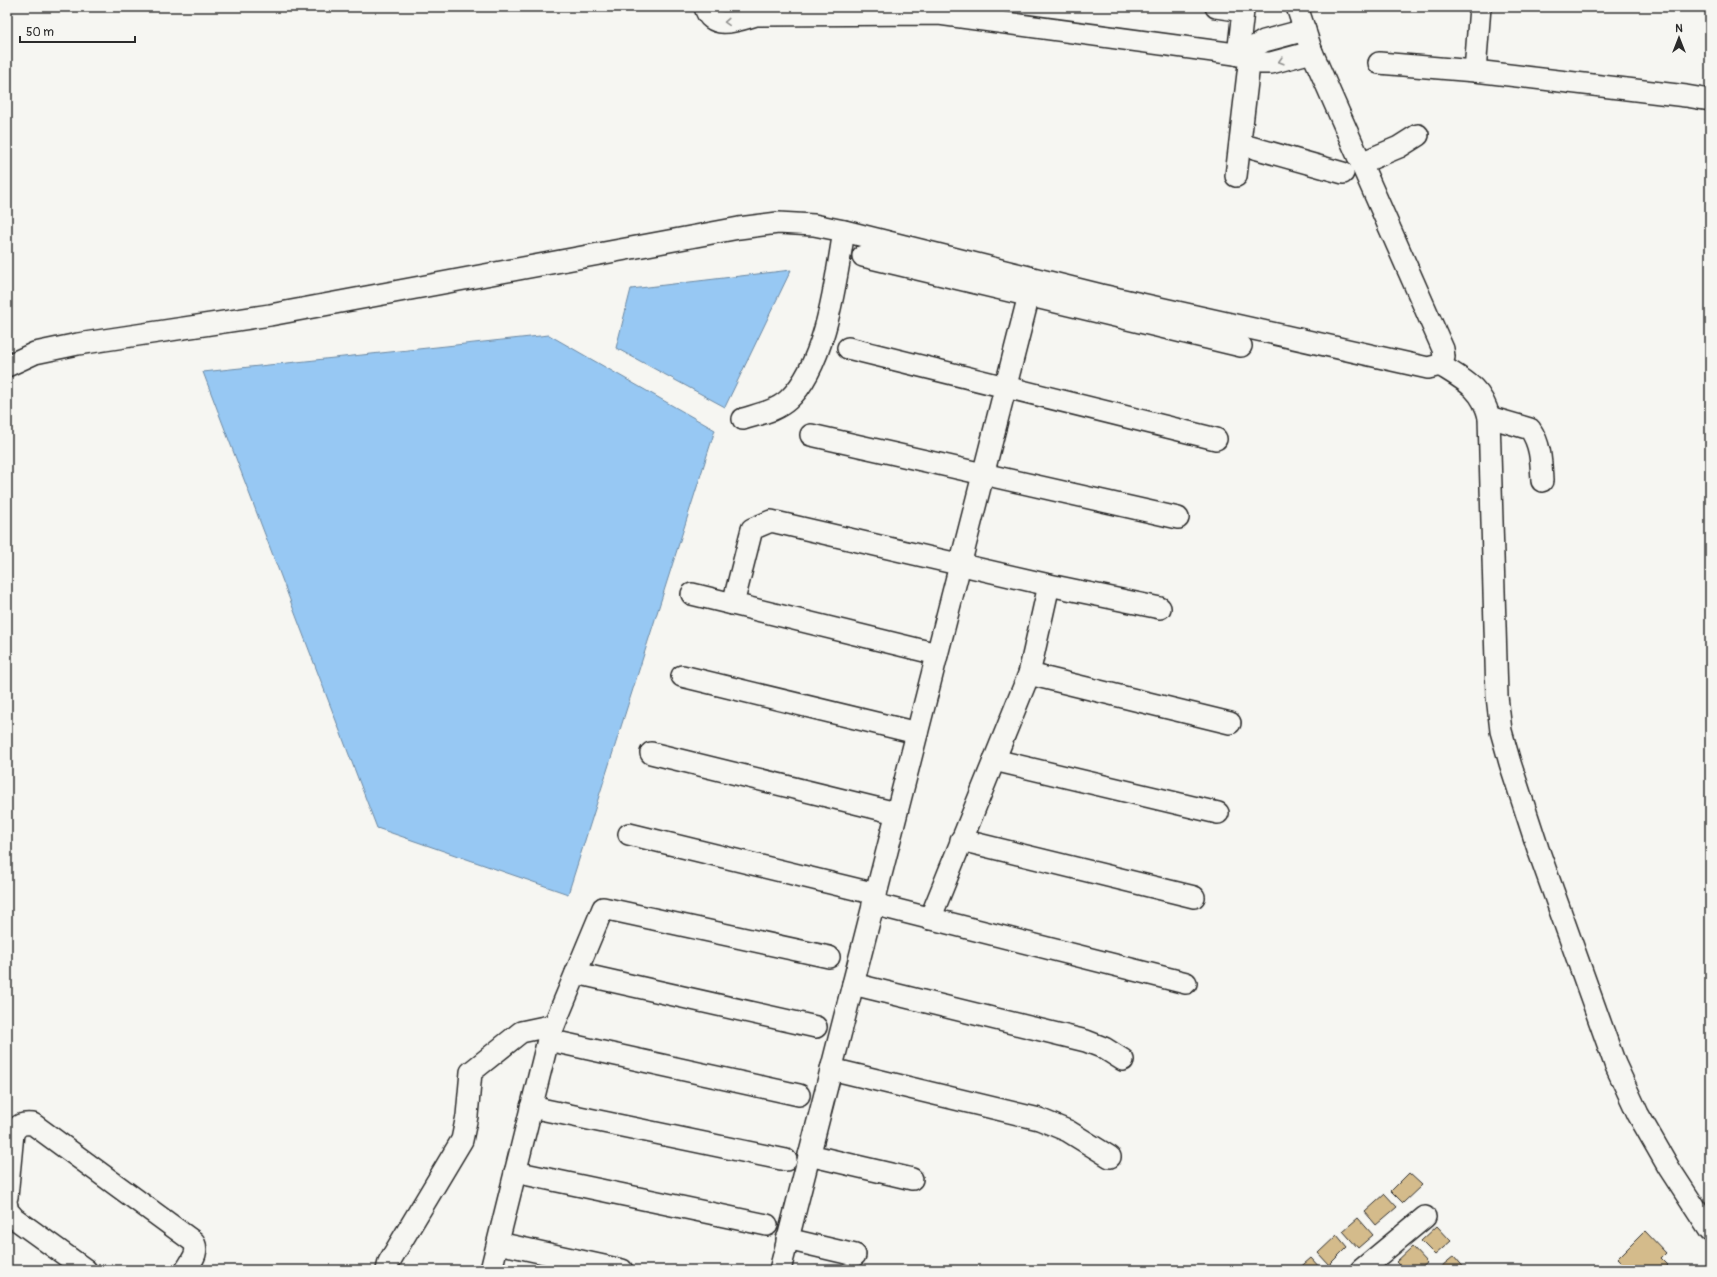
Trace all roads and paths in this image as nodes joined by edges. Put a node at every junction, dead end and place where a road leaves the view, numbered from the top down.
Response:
1 (705, 7) edge
2 (1216, 7) edge
3 (1297, 7) edge
4 (1480, 7) edge
5 (749, 11) edge
6 (1304, 30) junction
7 (1312, 52) junction
8 (1244, 56) junction
9 (1379, 63) dead end
10 (1475, 71) junction
11 (1709, 95) edge
12 (1418, 135) dead end
13 (1240, 144) junction
14 (1361, 164) junction
15 (1236, 176) dead end
16 (844, 230) junction
17 (863, 256) dead end
18 (1029, 295) junction
19 (1241, 346) dead end
20 (848, 348) dead end
21 (1440, 365) junction
22 (7, 366) edge
23 (1005, 386) junction
24 (744, 419) dead end
25 (1499, 419) junction
26 (811, 435) dead end
27 (1216, 439) dead end
28 (983, 475) junction
29 (1542, 481) dead end
30 (1178, 518) dead end
31 (960, 565) junction
32 (1049, 586) junction
33 (692, 594) dead end
34 (733, 604) junction
35 (1160, 608) dead end
36 (937, 654) junction
37 (1029, 674) junction
38 (682, 676) dead end
39 (1230, 723) dead end
40 (917, 733) junction
41 (651, 753) dead end
42 (994, 760) junction
43 (896, 813) junction
44 (1218, 814) dead end
45 (629, 834) dead end
46 (961, 840) junction
47 (1194, 898) dead end
48 (874, 899) junction
49 (930, 919) junction
50 (829, 957) dead end
51 (576, 973) junction
52 (1186, 983) dead end
53 (853, 984) junction
54 (816, 1027) dead end
55 (551, 1032) junction
56 (1123, 1060) dead end
57 (831, 1069) junction
58 (799, 1094) dead end
59 (531, 1107) junction
60 (809, 1155) junction
61 (1110, 1158) dead end
62 (786, 1160) dead end
63 (515, 1172) junction
64 (912, 1179) dead end
65 (7, 1197) edge
66 (7, 1206) edge
67 (1424, 1217) dead end
68 (766, 1225) dead end
69 (1710, 1231) edge
70 (787, 1239) junction
71 (498, 1242) junction
72 (855, 1255) dead end
73 (1371, 1267) edge
74 (86, 1270) edge
75 (186, 1270) edge
76 (386, 1270) edge
77 (491, 1270) edge
78 (622, 1270) edge
79 (780, 1270) edge

5 -> 1 street
2 - 8 street
3 - 6 street
4 - 10 street
5 - 8 street
6 - 7 street
6 - 8 street
7 -> 8 street
7 - 14 street
8 - 13 street
9 - 10 street
10 - 11 street
12 - 14 street
13 - 14 street
13 - 15 street
14 - 21 street
16 - 21 street
16 - 22 street
16 - 24 street
17 - 18 street
18 - 19 street
18 - 23 street
20 - 23 street
21 - 25 street
23 - 27 street
23 - 28 street
25 - 29 street
25 - 69 street
26 - 28 street
28 - 30 street
28 - 31 street
31 - 32 street
31 - 34 street
31 - 36 street
32 - 35 street
32 - 37 street
33 - 34 street
34 - 36 street
36 - 40 street
37 - 39 street
37 - 42 street
38 - 40 street
40 - 43 street
41 - 43 street
42 - 44 street
42 - 46 street
43 - 48 street
45 - 48 street
46 - 47 street
46 - 49 street
48 - 49 street
48 - 53 street
49 - 52 street
50 - 51 street
51 - 54 street
51 - 55 street
53 - 56 street
53 - 57 street
55 - 58 street
55 - 59 street
55 - 76 street
57 - 60 street
57 - 61 street
59 - 62 street
59 - 63 street
60 - 64 street
60 - 70 street
63 - 68 street
63 - 71 street
65 - 75 street
66 - 74 street
67 - 73 street
70 - 72 street
70 - 79 street
71 - 77 street
71 - 78 street

